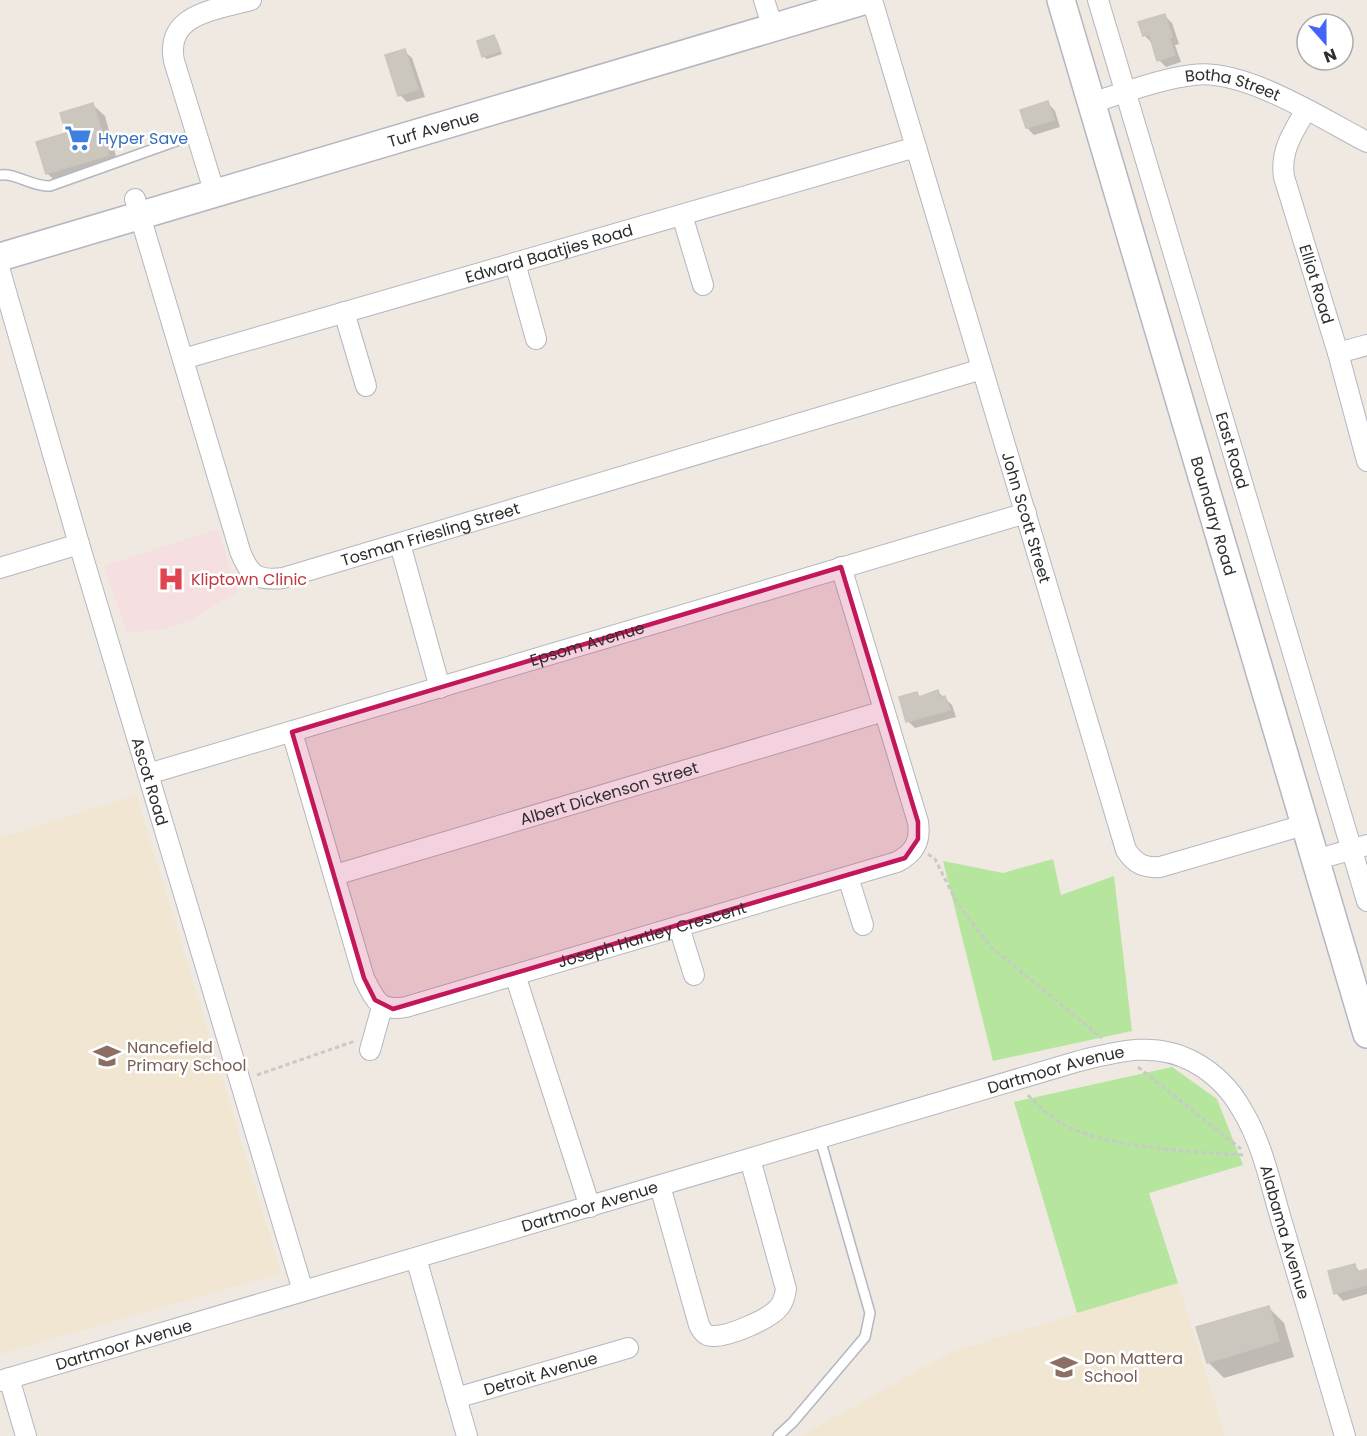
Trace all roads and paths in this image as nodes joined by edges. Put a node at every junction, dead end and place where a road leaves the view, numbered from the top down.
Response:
1 (251, 0) edge
2 (804, 0) edge
3 (866, 0) edge
4 (872, 0) edge
5 (1060, 0) edge
6 (1098, 0) edge
7 (768, 13) edge
8 (1126, 93) junction
9 (1091, 103) junction
10 (1306, 111) junction
11 (196, 134) junction
12 (1367, 142) edge
13 (916, 147) junction
14 (0, 175) edge
15 (212, 185) junction
16 (137, 208) junction
17 (682, 215) junction
18 (0, 239) edge
19 (0, 257) edge
20 (514, 263) junction
21 (0, 271) edge
22 (703, 285) dead end
23 (344, 312) junction
24 (536, 339) dead end
25 (1367, 345) edge
26 (1338, 353) junction
27 (183, 359) junction
28 (982, 369) junction
29 (366, 386) dead end
30 (1367, 461) edge
31 (1026, 513) junction
32 (79, 544) junction
33 (400, 544) junction
34 (842, 567) junction
35 (0, 568) edge
36 (440, 688) junction
37 (884, 711) junction
38 (292, 732) junction
39 (148, 774) junction
40 (1304, 825) junction
41 (915, 847) junction
42 (1359, 847) edge
43 (1315, 860) junction
44 (335, 875) junction
45 (848, 877) junction
46 (1367, 901) edge
47 (862, 925) dead end
48 (679, 927) junction
49 (515, 975) junction
50 (694, 975) dead end
51 (382, 1007) junction
52 (1367, 1034) edge
53 (373, 1042) joint
54 (1120, 1051) junction
55 (1181, 1056) joint
56 (252, 1076) dead end
57 (1014, 1081) junction
58 (819, 1139) junction
59 (750, 1160) junction
60 (660, 1186) junction
61 (590, 1207) junction
62 (416, 1258) junction
63 (303, 1291) junction
64 (628, 1348) dead end
65 (5, 1380) edge
66 (456, 1398) junction
67 (26, 1436) edge
68 (467, 1436) edge
69 (778, 1436) edge
70 (1345, 1436) edge

1 - 11 street
2 - 7 main road, Turf Avenue
3 - 7 main road, Turf Avenue
4 - 13 street, John Scott Street
5 - 9 main road, Boundary Road
6 - 8 street, East Road
7 - 15 main road, Turf Avenue
8 - 9 street, Botha Street
8 - 10 street, Botha Street
8 - 42 street, East Road
9 - 40 main road, Boundary Road
10 - 12 street, Botha Street
10 - 26 street, Elliot Road
11 - 14 lane
11 - 15 street
13 - 17 street, Edward Baatjies Road
13 - 28 street, John Scott Street
15 - 16 main road, Turf Avenue
16 - 18 main road, Turf Avenue
16 - 19 main road, Turf Avenue
16 - 27 street, Tosman Friesling Street
17 - 20 street, Edward Baatjies Road
17 - 22 street
20 - 23 street, Edward Baatjies Road
20 - 24 street
21 - 32 street, Ascot Road
23 - 27 street, Edward Baatjies Road
23 - 29 street
25 - 26 street
26 - 30 street, Elliot Road
27 - 33 street, Tosman Friesling Street
28 - 31 street, John Scott Street
28 - 33 street, Tosman Friesling Street
31 - 34 street, Epsom Avenue
31 - 40 street, John Scott Street
32 - 35 street
32 - 39 street, Ascot Road
33 - 36 street
34 - 36 street, Epsom Avenue
34 - 37 street
36 - 38 street, Epsom Avenue
37 - 41 street
37 - 44 street, Albert Dickenson Street
38 - 39 street, Epsom Avenue
38 - 44 street
39 - 63 street, Ascot Road
40 - 43 main road, Boundary Road
41 - 45 street, Joseph Hartley Crescent
41 - 54 path
42 - 43 street
42 - 46 street, East Road
43 - 52 main road, Boundary Road
44 - 51 street
45 - 47 street
45 - 48 street, Joseph Hartley Crescent
48 - 49 street, Joseph Hartley Crescent
48 - 50 street
49 - 51 street, Joseph Hartley Crescent
49 - 61 street
51 - 53 street
53 - 56 path
54 - 55 street, Dartmoor Avenue
54 - 57 street, Dartmoor Avenue
54 - 57 path
55 - 70 street, Alabama Avenue
57 - 58 street, Dartmoor Avenue
58 - 59 street, Dartmoor Avenue
58 - 69 lane
59 - 60 street, Dartmoor Avenue
59 - 60 street
60 - 61 street, Dartmoor Avenue
61 - 62 street, Dartmoor Avenue
62 - 63 street, Dartmoor Avenue
62 - 66 street
63 - 65 street, Dartmoor Avenue
64 - 66 street, Detroit Avenue
65 - 67 street
66 - 68 street

